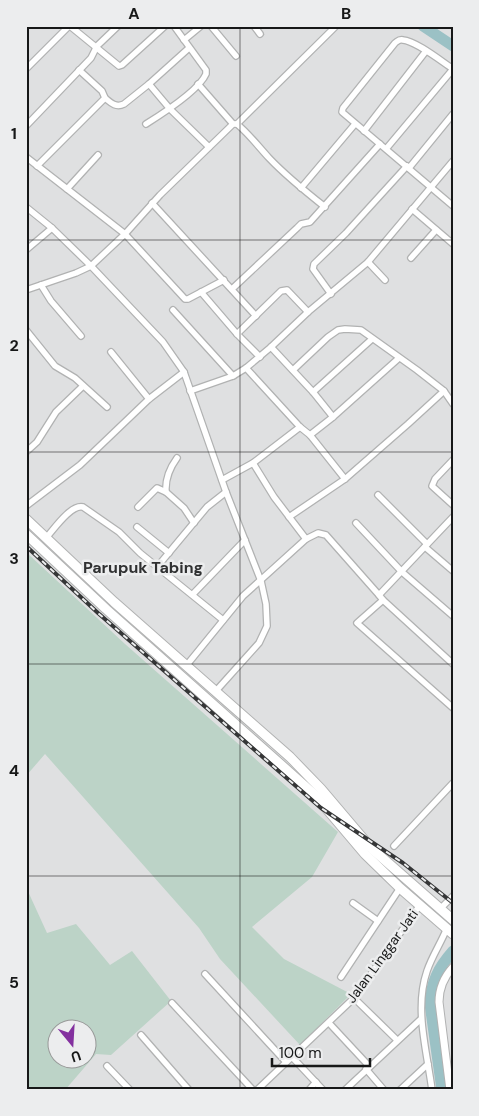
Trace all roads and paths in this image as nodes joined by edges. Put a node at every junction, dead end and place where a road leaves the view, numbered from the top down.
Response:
1 (70, 26) edge
2 (118, 26) edge
3 (165, 26) edge
4 (174, 26) edge
5 (201, 26) edge
6 (211, 26) edge
7 (254, 26) edge
8 (336, 26) edge
9 (260, 34) dead end
10 (184, 40) junction
11 (97, 46) junction
12 (190, 48) junction
13 (426, 51) junction
14 (236, 56) dead end
15 (26, 69) edge
16 (79, 70) junction
17 (150, 84) junction
18 (198, 84) junction
19 (105, 98) junction
20 (170, 108) junction
21 (453, 114) edge
22 (146, 124) dead end
23 (235, 124) junction
24 (355, 124) junction
25 (26, 126) edge
26 (364, 131) junction
27 (380, 144) junction
28 (209, 147) junction
29 (386, 149) junction
30 (98, 155) dead end
31 (26, 157) edge
32 (453, 160) edge
33 (38, 166) junction
34 (408, 167) junction
35 (431, 187) junction
36 (301, 188) junction
37 (67, 189) junction
38 (152, 203) junction
39 (453, 206) edge
40 (26, 207) edge
41 (325, 207) junction
42 (412, 209) junction
43 (52, 228) junction
44 (436, 230) junction
45 (125, 234) junction
46 (453, 244) edge
47 (26, 250) edge
48 (411, 258) dead end
49 (368, 262) junction
50 (91, 266) junction
51 (224, 280) junction
52 (385, 280) dead end
53 (41, 286) junction
54 (232, 289) junction
55 (26, 290) edge
56 (201, 292) junction
57 (331, 294) junction
58 (172, 310) dead end
59 (308, 312) junction
60 (256, 316) junction
61 (26, 330) edge
62 (237, 334) junction
63 (81, 336) dead end
64 (372, 339) junction
65 (271, 347) junction
66 (111, 352) dead end
67 (260, 357) junction
68 (399, 358) junction
69 (246, 368) junction
70 (294, 370) junction
71 (184, 372) junction
72 (233, 376) junction
73 (83, 386) junction
74 (190, 391) junction
75 (444, 391) junction
76 (313, 392) junction
77 (149, 399) junction
78 (453, 404) edge
79 (107, 407) dead end
80 (333, 417) junction
81 (300, 427) junction
82 (310, 435) junction
83 (26, 452) edge
84 (177, 458) dead end
85 (453, 460) edge
86 (253, 463) junction
87 (345, 478) junction
88 (222, 480) junction
89 (166, 492) junction
90 (226, 492) junction
91 (378, 495) dead end
92 (26, 506) edge
93 (453, 506) edge
94 (138, 507) dead end
95 (289, 517) junction
96 (453, 517) edge
97 (26, 519) edge
98 (194, 523) junction
99 (356, 523) dead end
100 (137, 527) dead end
101 (26, 534) edge
102 (46, 538) junction
103 (306, 539) junction
104 (244, 540) junction
105 (426, 546) junction
106 (169, 553) junction
107 (157, 567) junction
108 (453, 571) edge
109 (402, 572) junction
110 (261, 581) junction
111 (193, 594) junction
112 (381, 598) junction
113 (114, 602) junction
114 (106, 609) junction
115 (453, 616) edge
116 (222, 620) junction
117 (453, 664) edge
118 (186, 666) junction
119 (215, 692) junction
120 (453, 708) edge
121 (453, 783) edge
122 (318, 792) junction
123 (394, 846) dead end
124 (400, 888) junction
125 (453, 896) edge
126 (353, 903) dead end
127 (420, 905) junction
128 (440, 909) junction
129 (453, 920) edge
130 (378, 921) junction
131 (450, 931) edge
132 (453, 967) edge
133 (205, 974) dead end
134 (341, 977) dead end
135 (354, 998) junction
136 (172, 1003) dead end
137 (421, 1019) junction
138 (329, 1023) junction
139 (141, 1035) dead end
140 (398, 1040) junction
141 (292, 1057) junction
142 (286, 1062) junction
143 (428, 1064) junction
144 (108, 1066) dead end
145 (368, 1067) junction
146 (316, 1082) junction
147 (130, 1090) edge
148 (189, 1090) edge
149 (255, 1090) edge
150 (309, 1090) edge
151 (323, 1090) edge
152 (346, 1090) edge
153 (384, 1090) edge
154 (400, 1090) edge
155 (432, 1090) edge
156 (450, 1090) edge

1 - 11 street
1 - 15 street
2 - 11 street
3 - 11 street
4 - 10 street
5 - 10 street
6 - 14 street
7 - 9 street
8 - 23 street
10 - 12 street
11 - 16 street
12 - 17 street
12 - 18 street
13 - 24 street
13 - 26 street
13 - 29 street
16 - 19 street
16 - 25 street
17 - 19 street
17 - 20 street
18 - 20 street
18 - 23 street
19 - 33 street
20 - 22 street
20 - 28 street
21 - 34 street
23 - 28 street
23 - 36 street
24 - 26 street
24 - 36 street
26 - 27 street
27 - 29 street
27 - 41 street
28 - 38 street
29 - 34 street
30 - 37 street
31 - 33 street
32 - 35 street
33 - 37 street
34 - 35 street
34 - 57 street
35 - 39 street
35 - 42 street
36 - 41 street
37 - 45 street
38 - 45 street
38 - 51 street
40 - 43 street
41 - 54 street
42 - 44 street
42 - 49 street
43 - 47 street
43 - 50 street
44 - 46 street
44 - 48 street
45 - 50 street
45 - 56 street
49 - 52 street
49 - 57 street
50 - 53 street
50 - 71 street
51 - 54 street
51 - 56 street
53 - 55 street
53 - 63 street
54 - 60 street
56 - 62 street
57 - 59 street
58 - 72 street
59 - 60 street
59 - 65 street
60 - 62 street
61 - 73 street
62 - 67 street
64 - 68 street
64 - 70 street
64 - 76 street
65 - 67 street
65 - 70 street
66 - 77 street
67 - 69 street
68 - 75 street
68 - 80 street
69 - 72 street
69 - 81 street
70 - 76 street
71 - 74 street
71 - 77 street
72 - 74 street
73 - 79 street
73 - 83 street
74 - 88 street
75 - 78 street
75 - 87 street
76 - 80 street
77 - 92 street
80 - 82 street
81 - 82 street
81 - 86 street
82 - 87 street
84 - 89 street
85 - 93 street
86 - 88 street
86 - 95 street
87 - 95 street
88 - 90 street
89 - 94 street
89 - 98 street
90 - 98 street
90 - 104 street
91 - 105 street
95 - 103 street
96 - 105 street
97 - 102 highway
98 - 106 street
99 - 109 street
100 - 106 street
101 - 114 highway
102 - 107 street
102 - 113 highway
103 - 110 street
103 - 112 street
104 - 110 street
104 - 111 street
105 - 108 street
105 - 109 street
106 - 107 street
107 - 111 street
109 - 112 street
109 - 115 street
110 - 116 street
110 - 119 street
111 - 116 street
112 - 117 street
112 - 120 street
113 - 114 highway
113 - 118 highway
114 - 122 highway
116 - 118 street
118 - 119 highway
119 - 122 highway
121 - 123 street
122 - 124 highway
122 - 128 highway
124 - 127 highway
124 - 130 street
125 - 128 street
126 - 130 street
127 - 131 highway
127 - 135 street, Jalan Linggar Jati
128 - 129 highway
130 - 134 street
131 - 137 street
132 - 156 street
133 - 142 street
135 - 138 street, Jalan Linggar Jati
135 - 140 street
136 - 149 street
137 - 140 street
137 - 143 street
138 - 141 street, Jalan Linggar Jati
138 - 145 street
139 - 148 street
140 - 145 street
141 - 142 street, Jalan Linggar Jati
141 - 146 street
142 - 149 street, Jalan Linggar Jati
143 - 154 street
143 - 155 street
144 - 147 street
145 - 152 street
145 - 153 street
146 - 150 street
146 - 151 street

